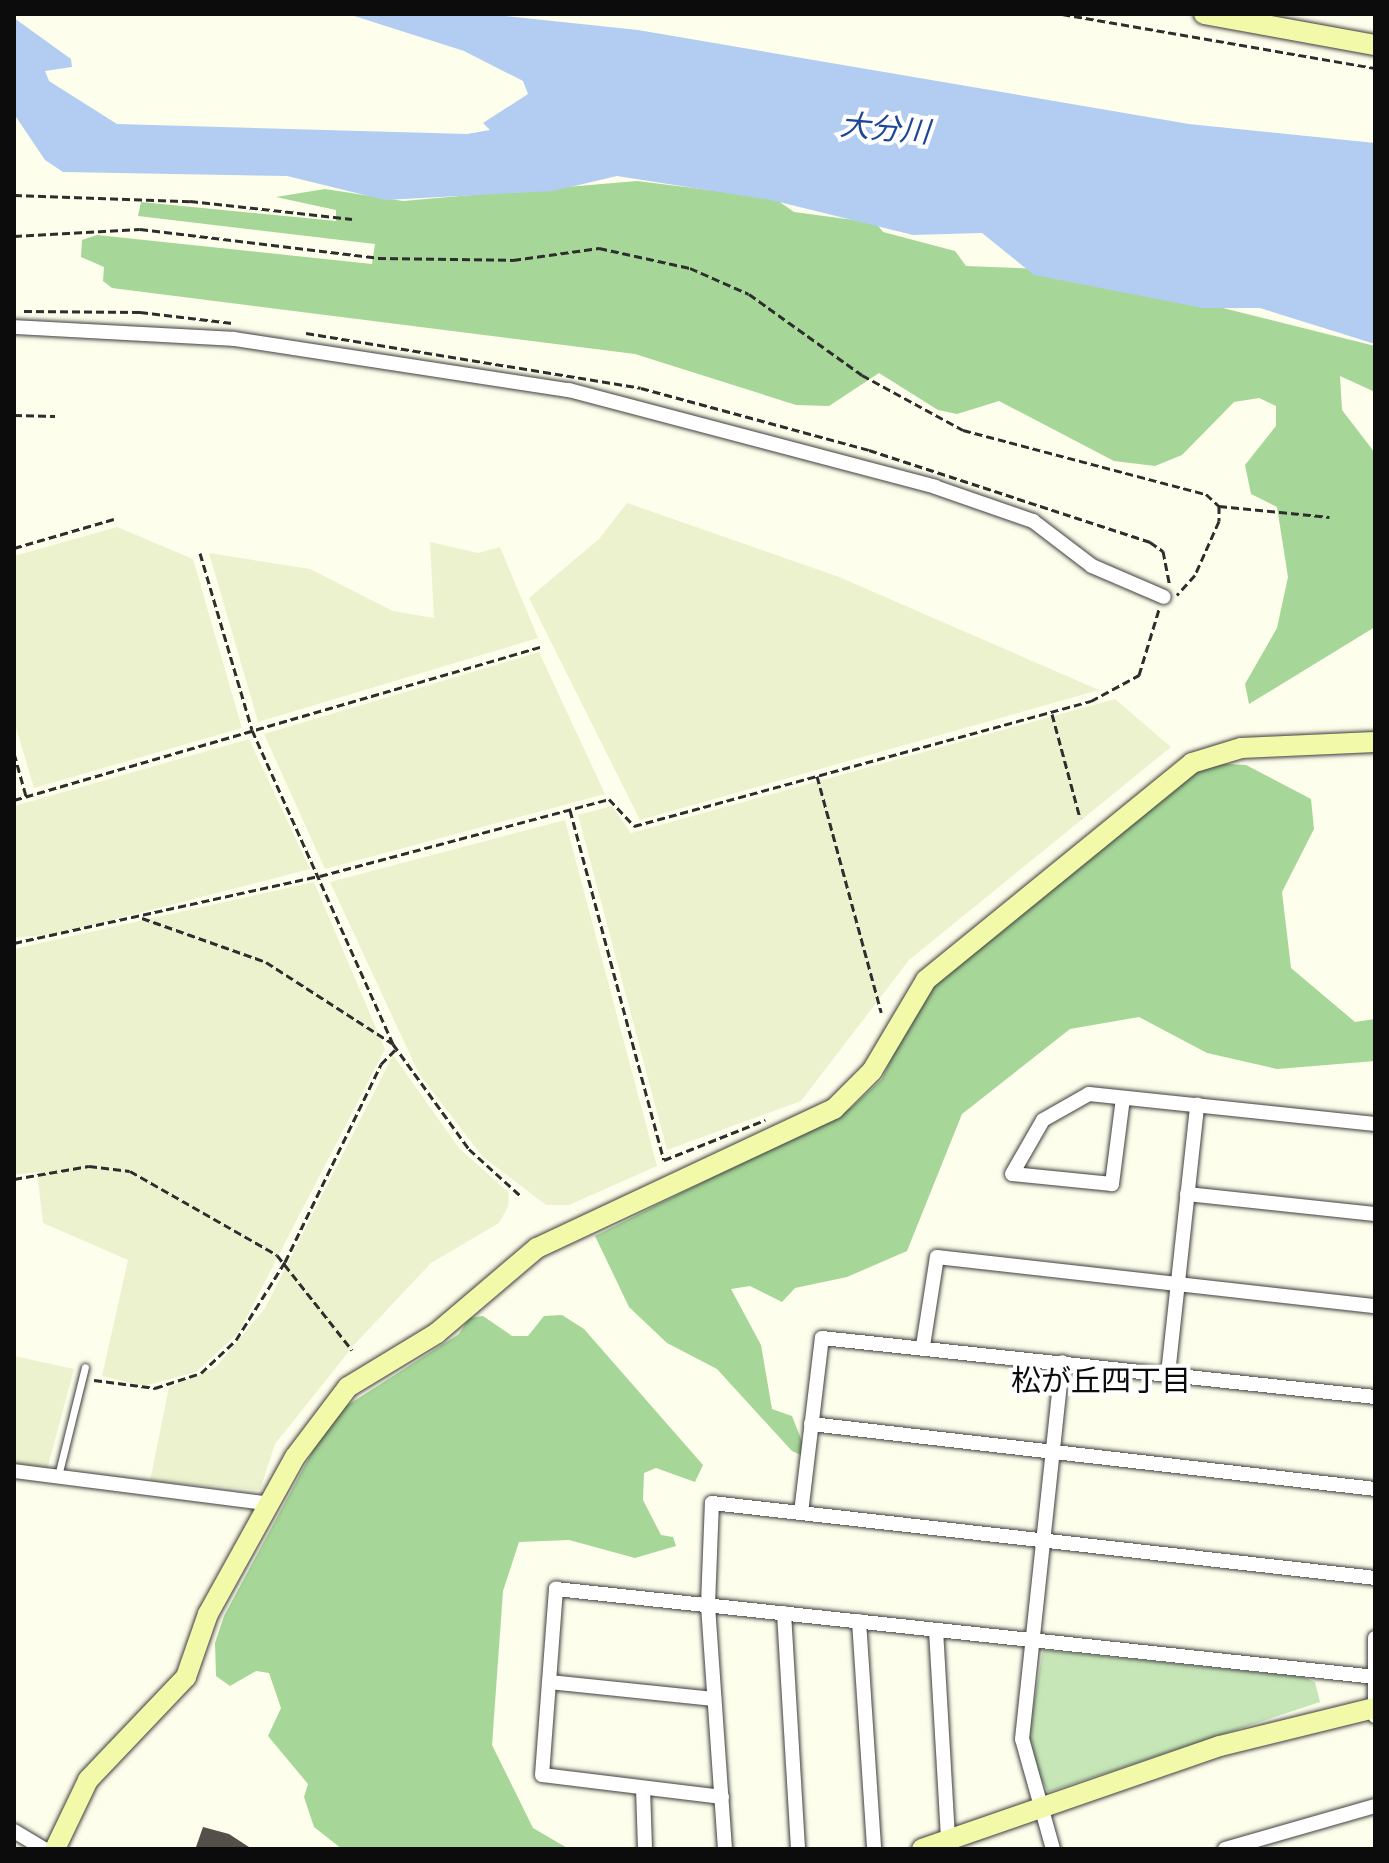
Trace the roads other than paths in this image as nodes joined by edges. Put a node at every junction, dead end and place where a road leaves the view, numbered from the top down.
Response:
1 (1204, 14) edge
2 (1375, 45) edge
3 (14, 327) edge
4 (1164, 597) road end
5 (1375, 742) edge
6 (1123, 1098) junction
7 (1197, 1105) junction
8 (1375, 1124) edge
9 (1187, 1194) junction
10 (1375, 1214) edge
11 (1178, 1284) junction
12 (1375, 1306) edge
13 (923, 1346) junction
14 (1062, 1362) junction
15 (85, 1367) dead end
16 (1168, 1374) junction
17 (1375, 1397) edge
18 (811, 1424) junction
19 (1052, 1452) junction
20 (14, 1471) edge
21 (57, 1478) junction
22 (1375, 1489) edge
23 (270, 1504) junction
24 (801, 1513) junction
25 (1043, 1540) junction
26 (1375, 1578) edge
27 (708, 1605) junction
28 (784, 1613) junction
29 (859, 1621) junction
30 (936, 1630) junction
31 (1375, 1638) edge
32 (1032, 1640) junction
33 (1373, 1677) edge
34 (549, 1682) junction
35 (714, 1699) junction
36 (1375, 1711) edge
37 (643, 1788) junction
38 (722, 1797) junction
39 (1375, 1806) edge
40 (1040, 1809) junction
41 (14, 1831) edge
42 (948, 1840) junction
43 (44, 1849) edge
44 (55, 1849) edge
45 (645, 1849) edge
46 (725, 1849) edge
47 (798, 1849) edge
48 (874, 1849) edge
49 (922, 1849) edge
50 (1053, 1849) edge
51 (1225, 1849) edge

1 - 2 street
3 - 4 street
5 - 23 street
6 - 6 street
6 - 7 street
7 - 8 street
7 - 9 street
9 - 10 street
9 - 11 street
11 - 12 street
11 - 13 street
11 - 16 street
13 - 14 street
13 - 18 street
14 - 16 street
14 - 19 street
15 - 21 lane
16 - 17 street
18 - 19 street
18 - 24 street
19 - 22 street
19 - 25 street
20 - 21 street
21 - 23 street
23 - 44 street
24 - 25 street
24 - 27 street
25 - 26 street
25 - 32 street
27 - 28 street
27 - 34 street
27 - 35 street
28 - 29 street
28 - 47 street
29 - 30 street
29 - 48 street
30 - 32 street
30 - 42 street
31 - 33 street
32 - 33 street
32 - 40 street
33 - 36 street
34 - 35 street
34 - 37 street
35 - 38 street
36 - 40 street
37 - 38 street
37 - 45 street
38 - 46 street
39 - 51 street
40 - 42 street
40 - 50 street
41 - 43 street
42 - 49 street

